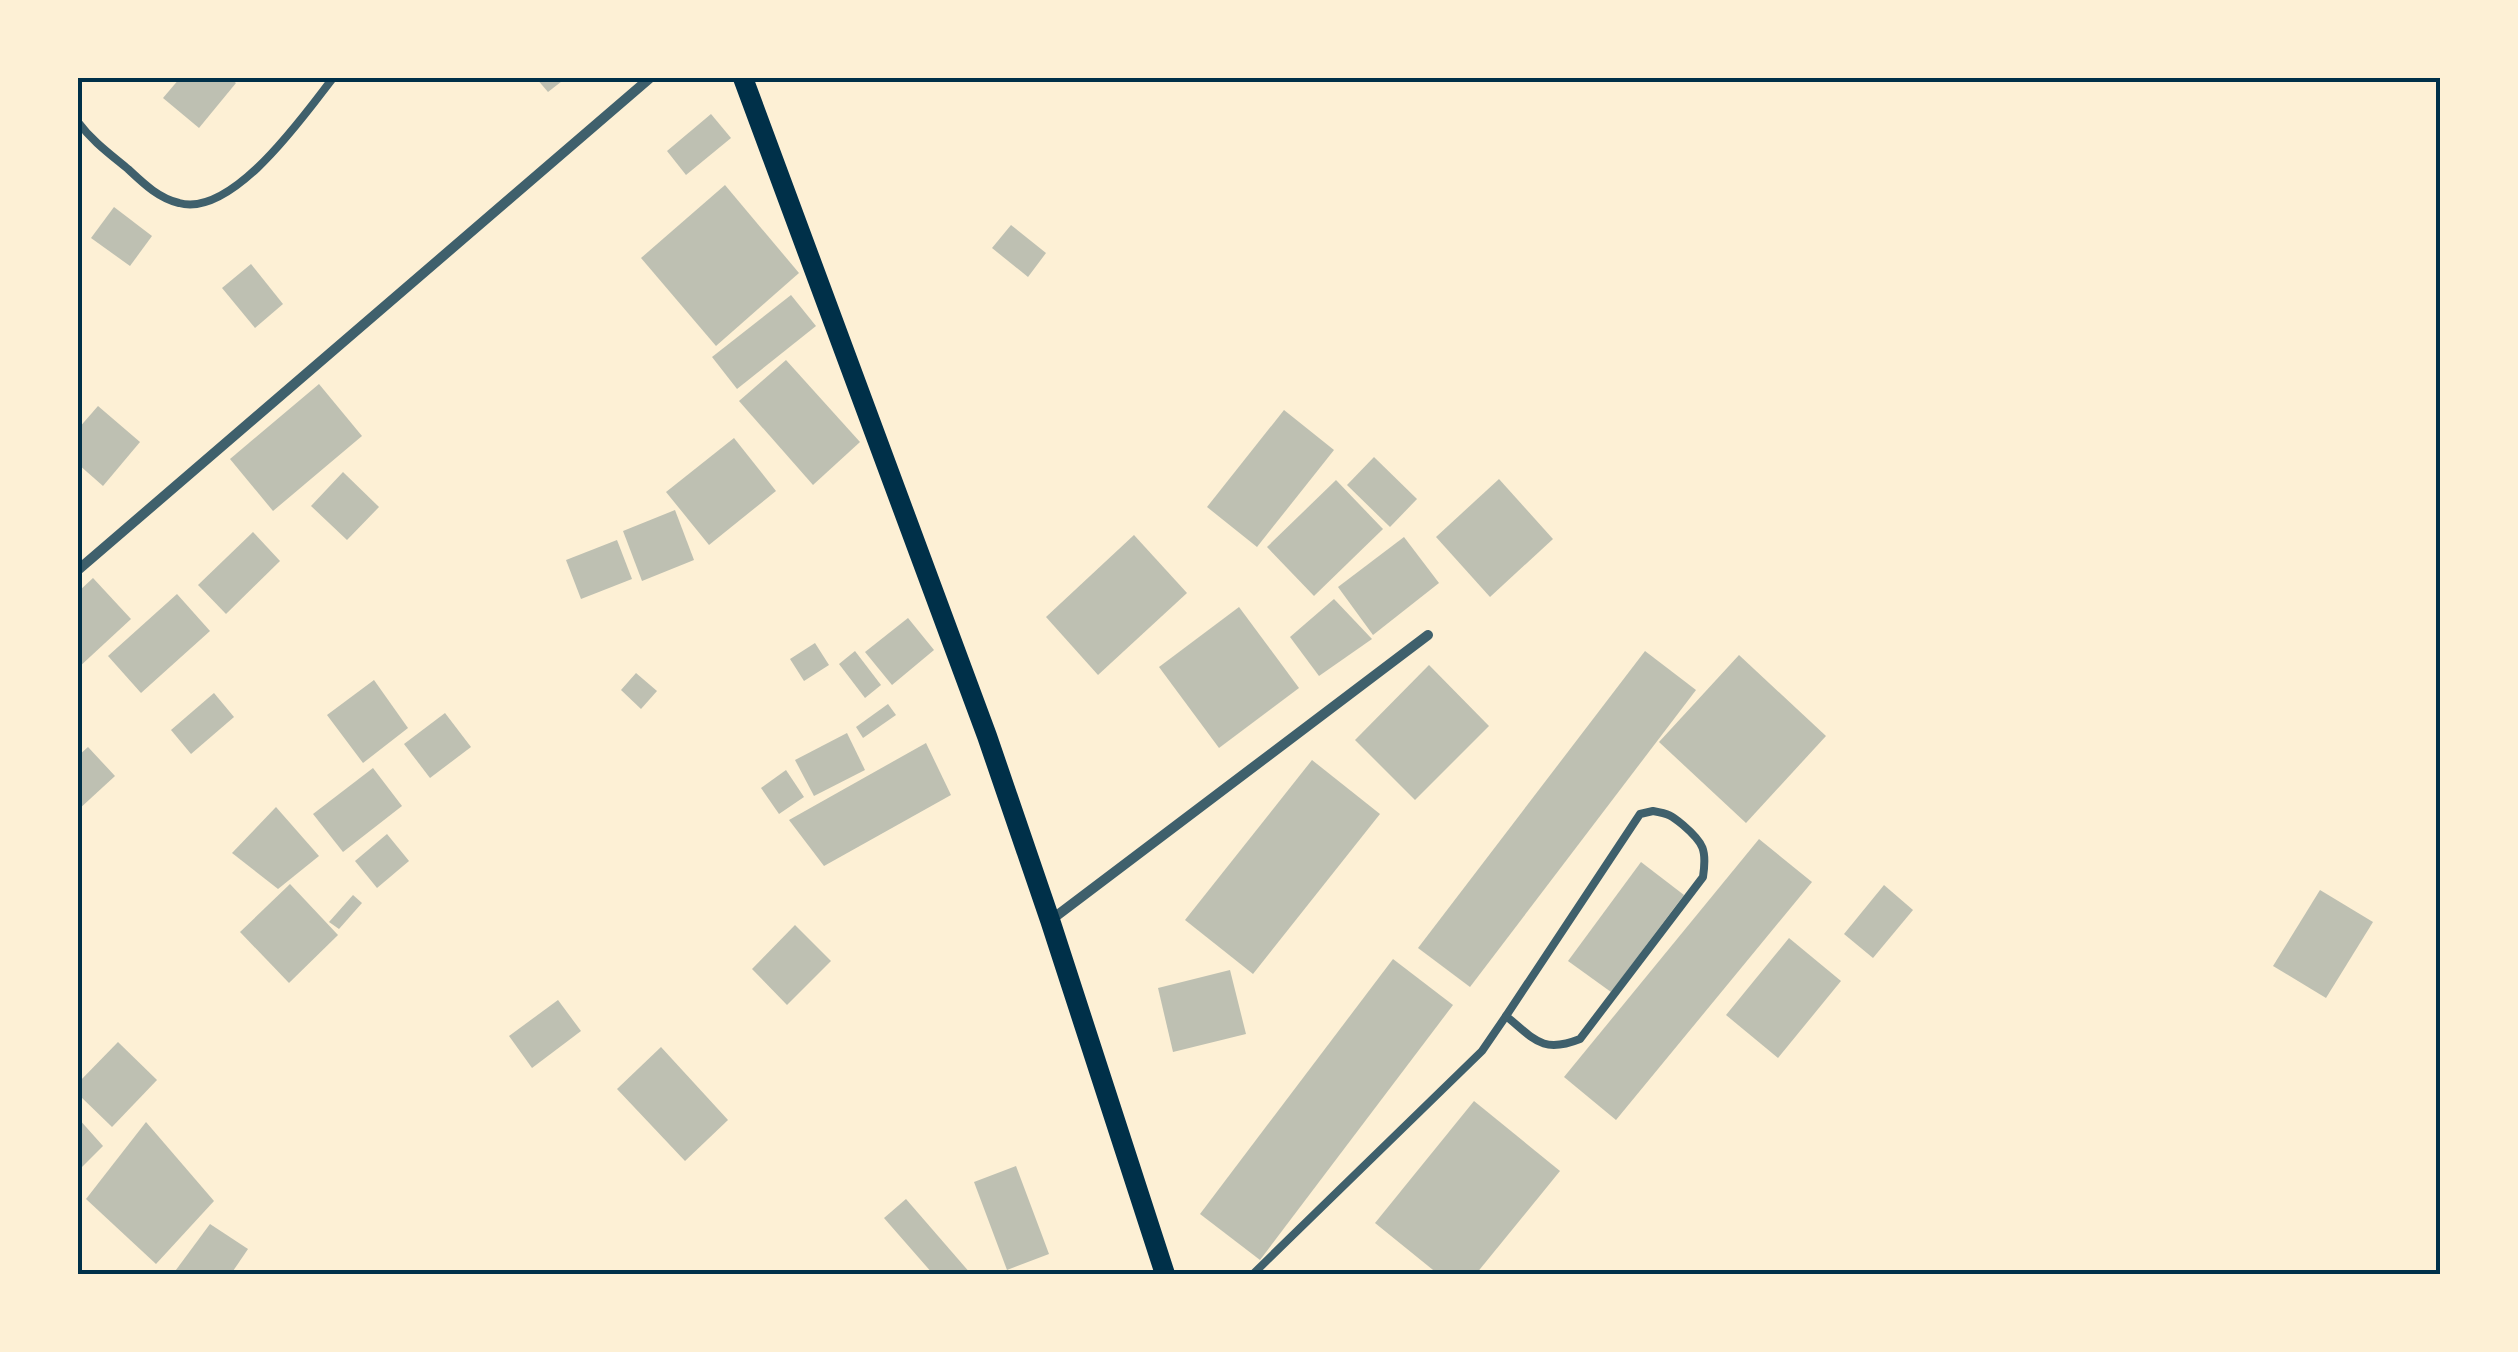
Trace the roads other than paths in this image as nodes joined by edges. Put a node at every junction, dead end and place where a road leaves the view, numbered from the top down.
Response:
1 (333, 78) edge
2 (650, 78) edge
3 (742, 78) edge
4 (78, 122) edge
5 (78, 570) edge
6 (1428, 635) dead end
7 (1050, 920) junction
8 (1506, 1016) junction
9 (1165, 1274) edge
10 (1254, 1274) edge

1 - 4 lane
2 - 5 street
3 - 7 main road
6 - 7 street
7 - 9 main road
8 - 8 lane
8 - 10 lane

